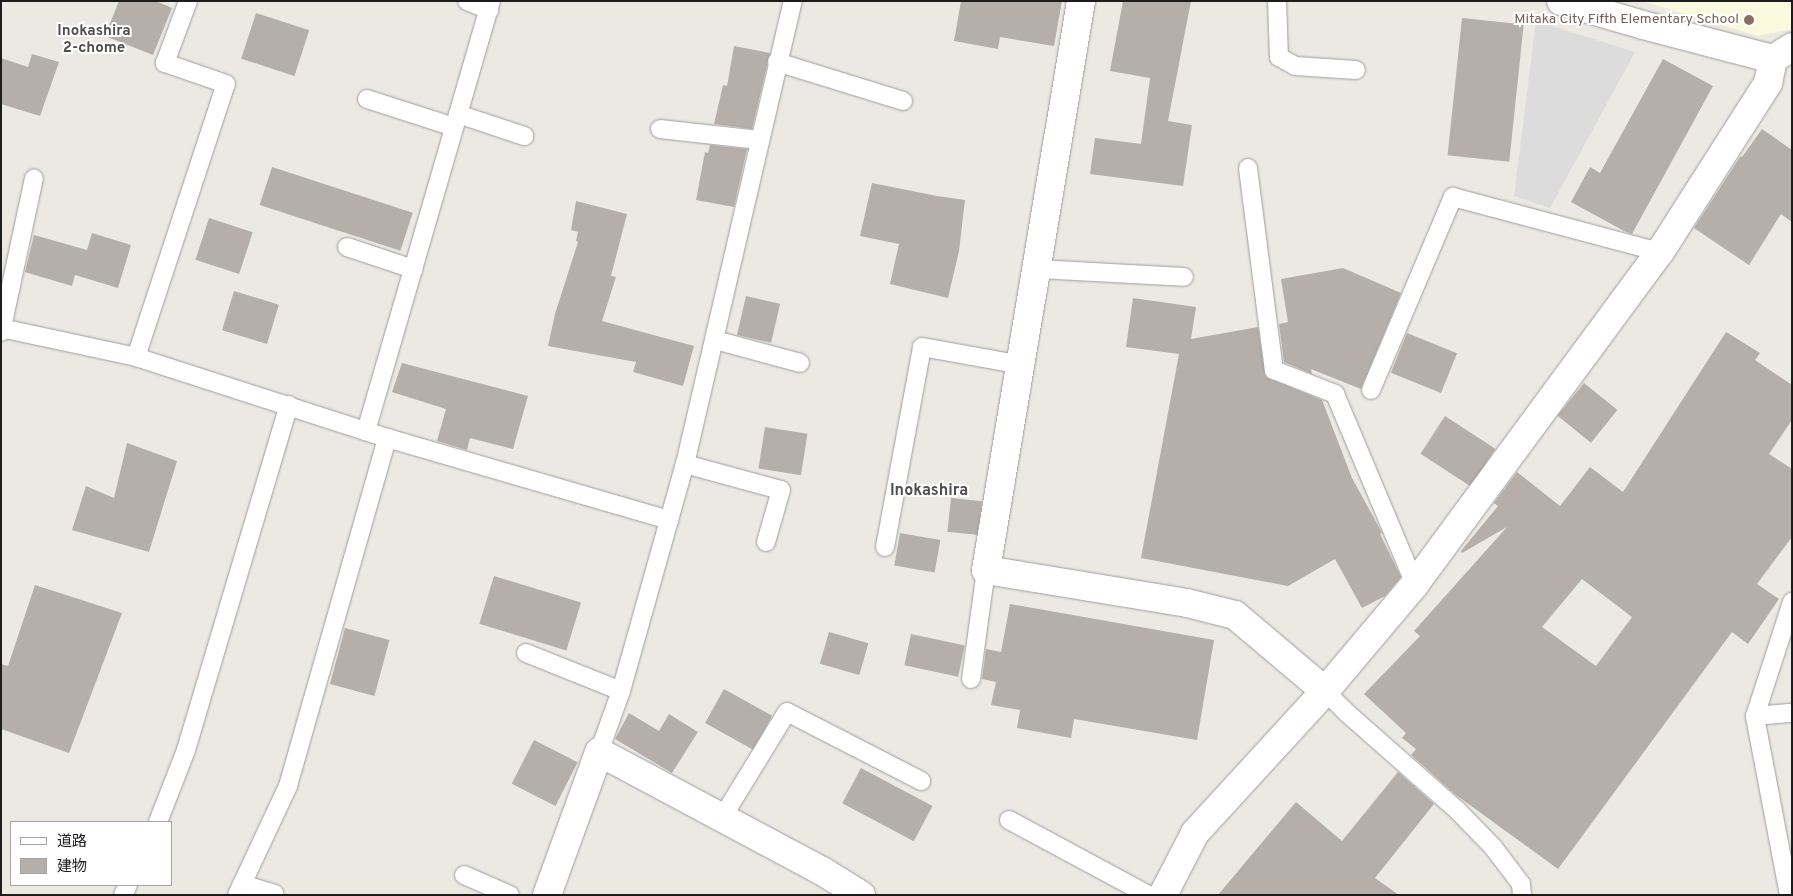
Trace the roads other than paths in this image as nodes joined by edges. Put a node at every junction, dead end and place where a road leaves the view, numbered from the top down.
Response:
1 (188, 1) edge
2 (467, 1) edge
3 (793, 1) edge
4 (1081, 1) edge
5 (1277, 1) edge
6 (1562, 1) edge
7 (490, 6) edge
8 (1782, 53) edge
9 (777, 62) junction
10 (1356, 70) dead end
11 (368, 99) dead end
12 (903, 101) dead end
13 (456, 121) junction
14 (660, 129) dead end
15 (524, 136) dead end
16 (759, 140) junction
17 (1248, 168) dead end
18 (34, 178) dead end
19 (348, 247) dead end
20 (1660, 252) junction
21 (413, 269) junction
22 (1038, 269) junction
23 (1184, 277) dead end
24 (2, 330) edge
25 (715, 340) junction
26 (136, 357) junction
27 (800, 363) dead end
28 (1022, 365) junction
29 (1371, 390) dead end
30 (289, 405) junction
31 (366, 431) junction
32 (387, 438) junction
33 (685, 464) junction
34 (669, 520) junction
35 (766, 542) dead end
36 (885, 548) dead end
37 (986, 570) junction
38 (1415, 584) junction
39 (1792, 602) edge
40 (526, 653) dead end
41 (971, 680) dead end
42 (621, 691) junction
43 (1325, 691) junction
44 (1792, 712) edge
45 (1755, 716) junction
46 (599, 752) junction
47 (921, 782) dead end
48 (722, 818) junction
49 (1009, 820) dead end
50 (158, 821) edge
51 (464, 875) dead end
52 (240, 890) edge
53 (275, 894) edge
54 (510, 895) edge
55 (547, 895) edge
56 (861, 895) edge
57 (1148, 895) edge
58 (1163, 895) edge
59 (1522, 895) edge
60 (1789, 895) edge

1 - 26 lane
2 - 7 lane
3 - 9 lane
4 - 22 street
5 - 10 lane
6 - 8 street
7 - 13 lane
8 - 20 street
9 - 12 lane
9 - 16 lane
11 - 13 lane
13 - 15 lane
13 - 21 lane
14 - 16 lane
16 - 25 lane
17 - 38 lane
18 - 24 lane
19 - 21 lane
20 - 29 lane
20 - 38 street
21 - 31 lane
22 - 23 lane
22 - 28 street
24 - 26 lane
25 - 27 lane
25 - 33 lane
26 - 30 lane
28 - 36 lane
28 - 37 street
30 - 31 lane
30 - 50 lane
31 - 32 lane
32 - 34 lane
32 - 52 lane
33 - 34 lane
33 - 35 lane
34 - 42 lane
37 - 41 lane
37 - 43 street
38 - 43 street
39 - 45 lane
40 - 42 lane
42 - 46 lane
43 - 58 street
43 - 59 lane
44 - 45 lane
45 - 60 lane
46 - 48 street
46 - 55 street
47 - 48 lane
48 - 56 street
49 - 57 lane
51 - 54 lane
52 - 53 lane

